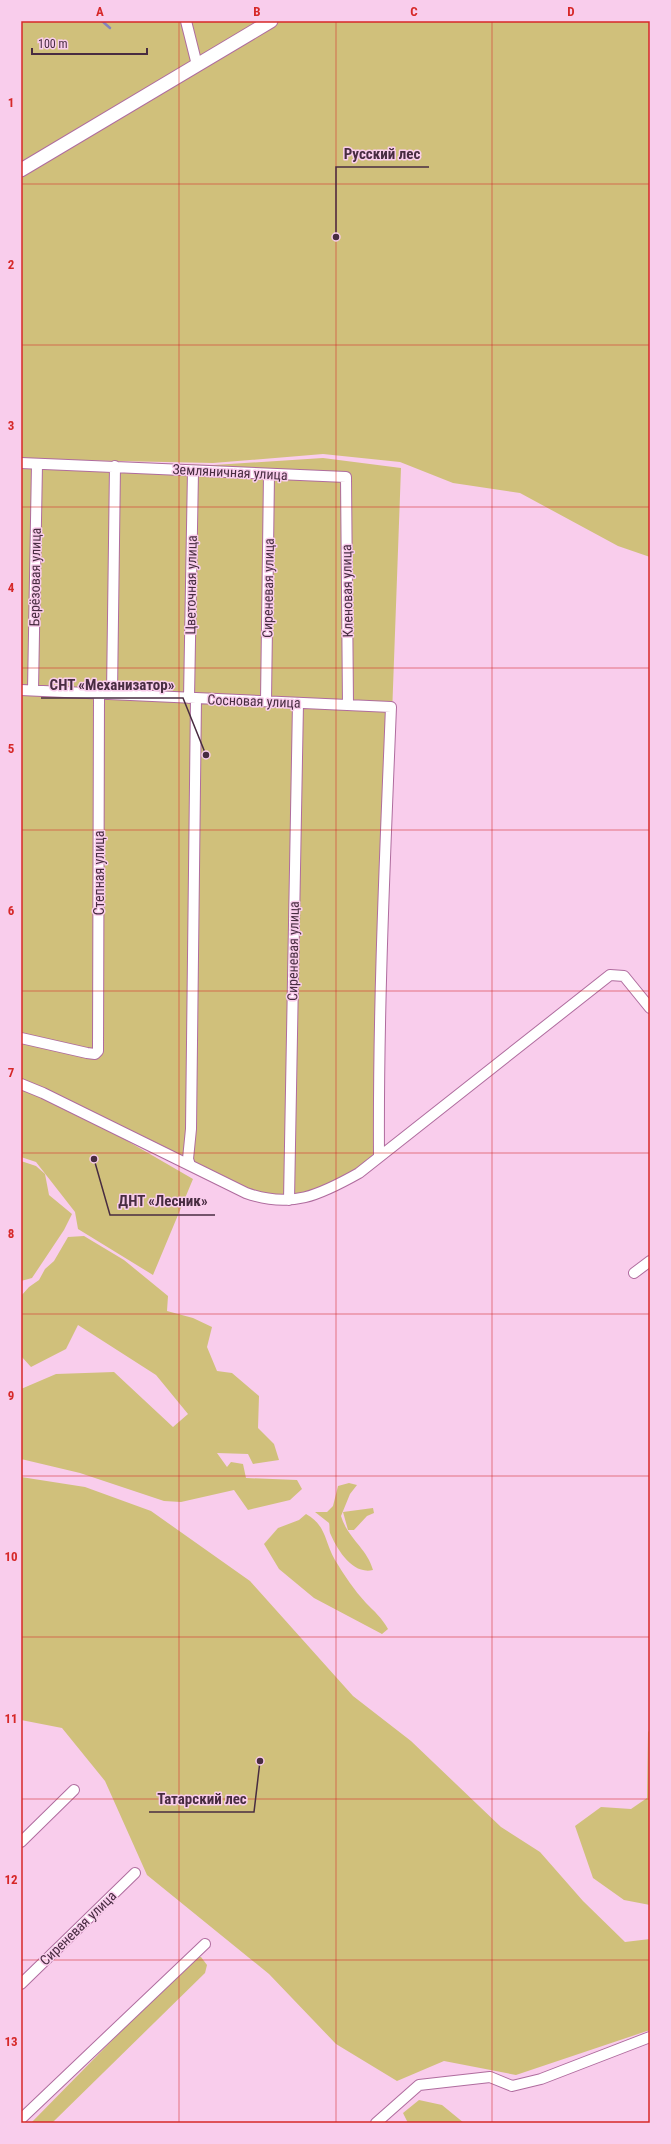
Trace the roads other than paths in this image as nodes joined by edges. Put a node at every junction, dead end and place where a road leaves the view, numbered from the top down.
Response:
1 (186, 21) edge
2 (271, 21) edge
3 (197, 65) junction
4 (21, 170) edge
5 (21, 463) edge
6 (37, 464) junction
7 (115, 466) junction
8 (193, 471) junction
9 (269, 474) junction
10 (346, 477) joint
11 (21, 690) edge
12 (33, 690) junction
13 (112, 694) junction
14 (99, 695) junction
15 (192, 698) junction
16 (266, 702) junction
17 (298, 703) junction
18 (348, 705) junction
19 (650, 1008) edge
20 (21, 1038) edge
21 (21, 1084) edge
22 (380, 1157) junction
23 (190, 1165) junction
24 (289, 1200) junction
25 (650, 1261) edge
26 (634, 1274) dead end
27 (74, 1790) dead end
28 (21, 1842) edge
29 (135, 1873) dead end
30 (205, 1944) dead end
31 (21, 1984) edge
32 (650, 2037) edge
33 (21, 2119) edge
34 (376, 2123) edge

1 - 3 street
2 - 3 main road
3 - 4 main road
5 - 6 street, Земляничная улица
6 - 7 street, Земляничная улица
6 - 12 street, Берёзовая улица
7 - 8 street, Земляничная улица
7 - 13 street
8 - 9 street, Земляничная улица
8 - 15 street, Цветочная улица
9 - 10 street, Земляничная улица
9 - 16 street, Сиреневая улица
10 - 18 street, Кленовая улица
11 - 12 street, Сосновая улица
12 - 14 street, Сосновая улица
13 - 14 street, Сосновая улица
13 - 15 street, Сосновая улица
14 - 20 street, Степная улица
15 - 16 street, Сосновая улица
15 - 23 street, Цветочная улица
16 - 17 street, Сосновая улица
17 - 18 street, Сосновая улица
17 - 24 street, Сиреневая улица
18 - 22 street, Сосновая улица
19 - 22 street
21 - 23 street
22 - 24 street
23 - 24 street
25 - 26 street
27 - 28 street
29 - 31 street, Сиреневая улица
30 - 33 street
32 - 34 street

